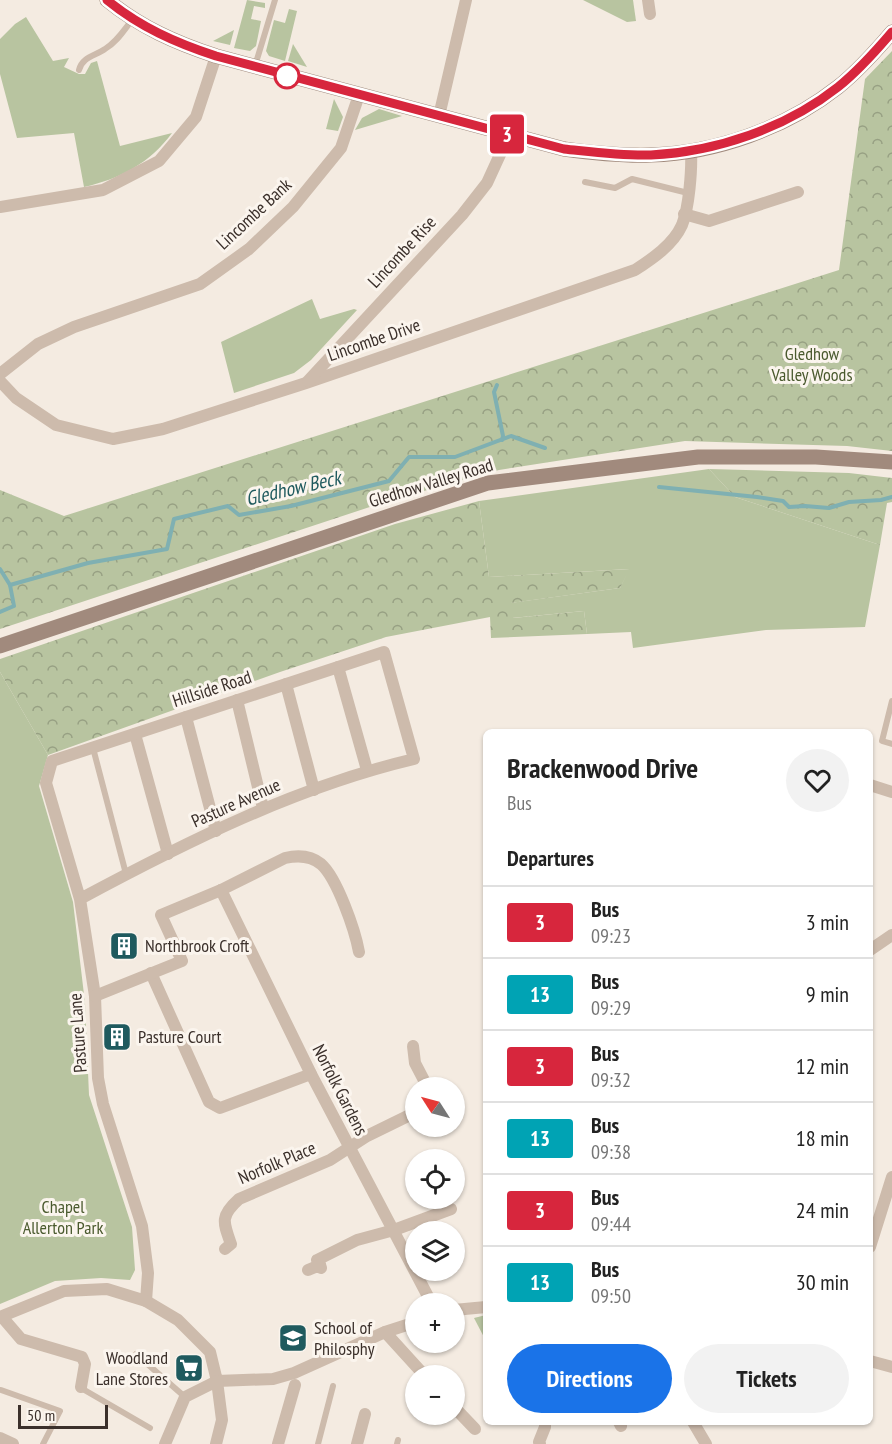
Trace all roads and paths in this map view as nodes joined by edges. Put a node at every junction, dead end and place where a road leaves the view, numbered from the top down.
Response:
1 (107, 0) edge
2 (274, 0) edge
3 (466, 0) edge
4 (648, 0) edge
5 (650, 15) dead end
6 (133, 19) junction
7 (892, 32) edge
8 (216, 56) junction
9 (255, 67) junction
10 (79, 70) dead end
11 (359, 95) junction
12 (439, 116) junction
13 (509, 135) junction
14 (691, 152) junction
15 (585, 182) dead end
16 (798, 192) dead end
17 (688, 193) junction
18 (0, 207) edge
19 (684, 214) junction
20 (0, 374) edge
21 (0, 381) edge
22 (306, 383) junction
23 (892, 462) edge
24 (0, 646) edge
25 (338, 667) junction
26 (286, 684) junction
27 (237, 700) junction
28 (892, 701) edge
29 (186, 717) junction
30 (135, 734) junction
31 (892, 744) edge
32 (93, 748) junction
33 (414, 759) joint
34 (52, 761) joint
35 (367, 770) junction
36 (873, 786) edge
37 (314, 790) junction
38 (892, 792) edge
39 (263, 808) junction
40 (216, 831) junction
41 (168, 854) junction
42 (126, 874) junction
43 (221, 890) junction
44 (80, 899) junction
45 (892, 935) edge
46 (873, 948) edge
47 (360, 952) dead end
48 (152, 973) junction
49 (95, 996) junction
50 (413, 1046) dead end
51 (310, 1074) junction
52 (423, 1077) edge
53 (405, 1117) edge
54 (350, 1148) junction
55 (892, 1177) edge
56 (451, 1209) dead end
57 (394, 1230) junction
58 (873, 1237) edge
59 (225, 1249) dead end
60 (308, 1270) dead end
61 (426, 1293) edge
62 (146, 1301) junction
63 (483, 1307) edge
64 (465, 1309) edge
65 (1, 1317) edge
66 (405, 1326) edge
67 (385, 1332) junction
68 (136, 1354) dead end
69 (873, 1362) edge
70 (415, 1365) edge
71 (892, 1367) edge
72 (217, 1381) junction
73 (295, 1385) dead end
74 (333, 1386) dead end
75 (81, 1388) joint
76 (0, 1390) edge
77 (184, 1397) junction
78 (365, 1414) dead end
79 (465, 1419) edge
80 (546, 1425) edge
81 (695, 1425) edge
82 (150, 1428) dead end
83 (475, 1429) dead end
84 (0, 1438) edge
85 (13, 1444) edge
86 (43, 1444) edge
87 (165, 1444) edge
88 (216, 1444) edge
89 (279, 1444) edge
90 (318, 1444) edge
91 (357, 1444) edge
92 (540, 1444) edge
93 (706, 1444) edge

1 - 6 street
2 - 9 lane
3 - 12 street
4 - 5 street
6 - 8 street
6 - 10 lane
7 - 14 street
8 - 9 street
8 - 18 street
9 - 11 street
11 - 12 street
11 - 20 street, Lincombe Bank
12 - 13 street
13 - 14 street
13 - 22 street, Lincombe Rise
14 - 17 street, Lincombe Drive
15 - 17 lane
16 - 19 street
17 - 19 street, Lincombe Drive
19 - 22 street, Lincombe Drive
21 - 22 street, Lincombe Drive
23 - 24 street, Gledhow Valley Road
25 - 26 street, Hillside Road
25 - 33 street, Hillside Road
25 - 35 street
26 - 27 street, Hillside Road
26 - 37 street
27 - 29 street, Hillside Road
27 - 39 street
28 - 31 lane
29 - 30 street, Hillside Road
29 - 40 street
30 - 32 street, Hillside Road
30 - 41 street
32 - 34 street, Hillside Road
32 - 42 lane
33 - 35 street, Pasture Avenue
34 - 44 street, Pasture Lane
35 - 37 street, Pasture Avenue
36 - 38 street
37 - 39 street, Pasture Avenue
39 - 40 street, Pasture Avenue
40 - 41 street, Pasture Avenue
41 - 42 street, Pasture Avenue
42 - 44 street, Pasture Avenue
43 - 47 street
43 - 48 street
43 - 51 street, Norfolk Gardens
44 - 49 street, Pasture Lane
45 - 46 street
48 - 49 street
48 - 51 street
49 - 62 street, Pasture Lane
50 - 52 street
51 - 54 street, Norfolk Gardens
53 - 54 street
54 - 57 street, Norfolk Gardens
54 - 59 street, Norfolk Place
55 - 58 street
56 - 57 street
57 - 60 street
57 - 61 street, Norfolk Gardens
62 - 65 street
62 - 72 street
63 - 64 street
65 - 75 street
66 - 67 street
67 - 70 street
67 - 72 street
68 - 77 lane
69 - 71 street
72 - 77 street
72 - 88 street
73 - 89 street
74 - 90 lane
75 - 82 lane
76 - 86 lane
77 - 87 street
78 - 91 street
79 - 83 street
80 - 92 street
81 - 93 street
84 - 85 street

